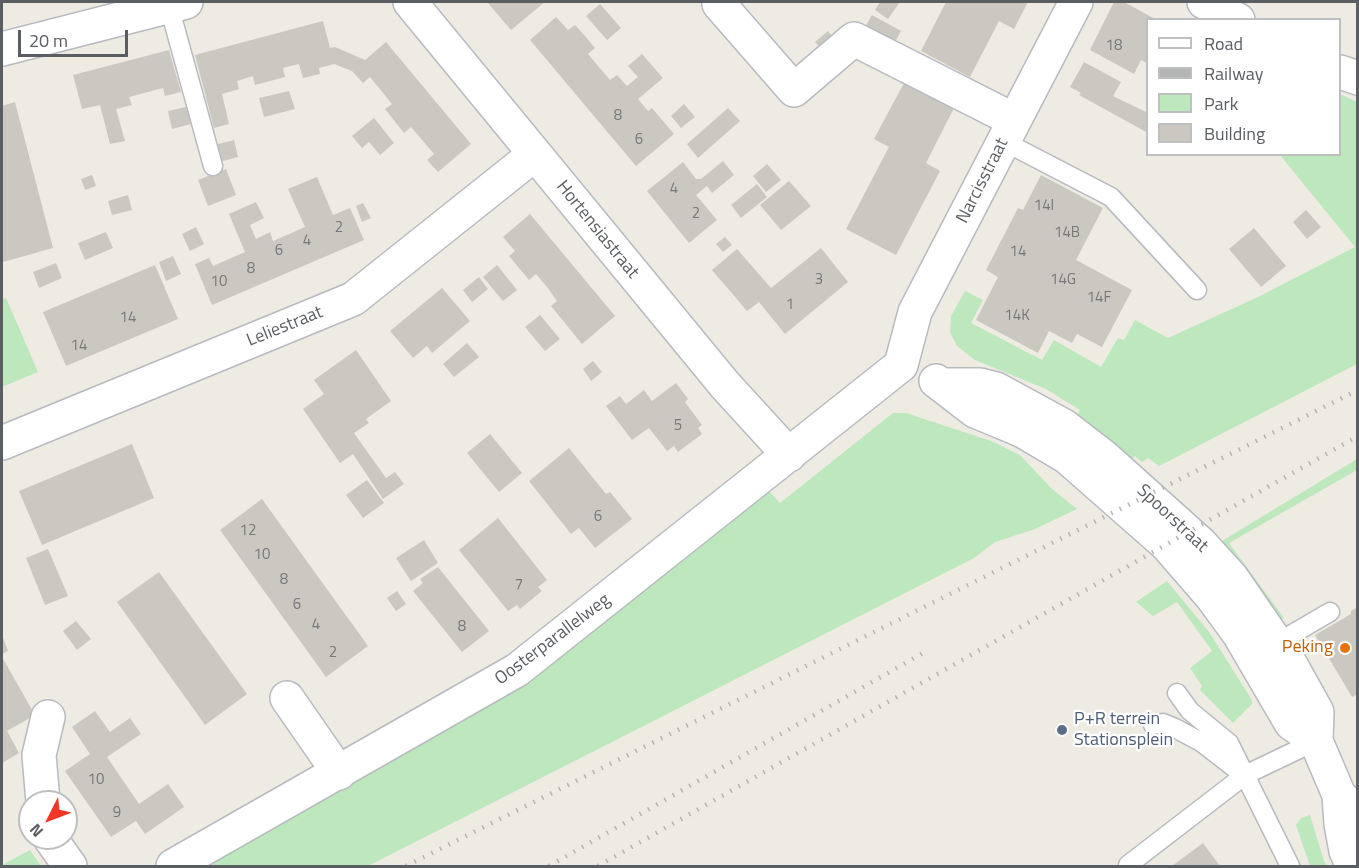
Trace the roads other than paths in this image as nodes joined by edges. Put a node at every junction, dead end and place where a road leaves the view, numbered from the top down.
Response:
1 (410, 2) edge
2 (1076, 2) edge
3 (1204, 2) edge
4 (178, 4) edge
5 (718, 4) dead end
6 (1234, 18) edge
7 (2, 48) edge
8 (1341, 72) edge
9 (1358, 78) edge
10 (1009, 130) junction
11 (535, 153) junction
12 (213, 166) dead end
13 (1197, 290) dead end
14 (901, 365) junction
15 (943, 385) junction
16 (2, 443) edge
17 (789, 455) junction
18 (1330, 612) dead end
19 (1277, 643) junction
20 (1177, 693) dead end
21 (287, 698) dead end
22 (48, 717) dead end
23 (1153, 725) dead end
24 (1316, 741) junction
25 (339, 773) junction
26 (1245, 776) junction
27 (42, 790) edge
28 (1353, 797) edge
29 (59, 850) edge
30 (1128, 866) edge
31 (70, 867) edge
32 (173, 867) edge
33 (1290, 867) edge
34 (1353, 867) edge

1 - 11 street, Hortensiastraat
2 - 10 street, Narcisstraat
3 - 6 street
4 - 7 street
4 - 12 lane
5 - 10 street
8 - 9 street
10 - 13 lane
10 - 14 street, Narcisstraat
11 - 16 street, Leliestraat
11 - 17 street, Hortensiastraat
14 - 15 street, Spoorstraat
14 - 17 street, Oosterparallelweg
15 - 19 street, Spoorstraat
15 - 24 street, Spoorstraat
17 - 25 street, Oosterparallelweg
18 - 19 lane
19 - 24 street, Spoorstraat
20 - 26 lane
21 - 25 street
22 - 27 street
23 - 26 lane
24 - 26 lane
24 - 28 street, Spoorstraat
25 - 32 street, Oosterparallelweg
26 - 30 lane
26 - 33 lane
28 - 34 street, Spoorstraat
29 - 31 street

